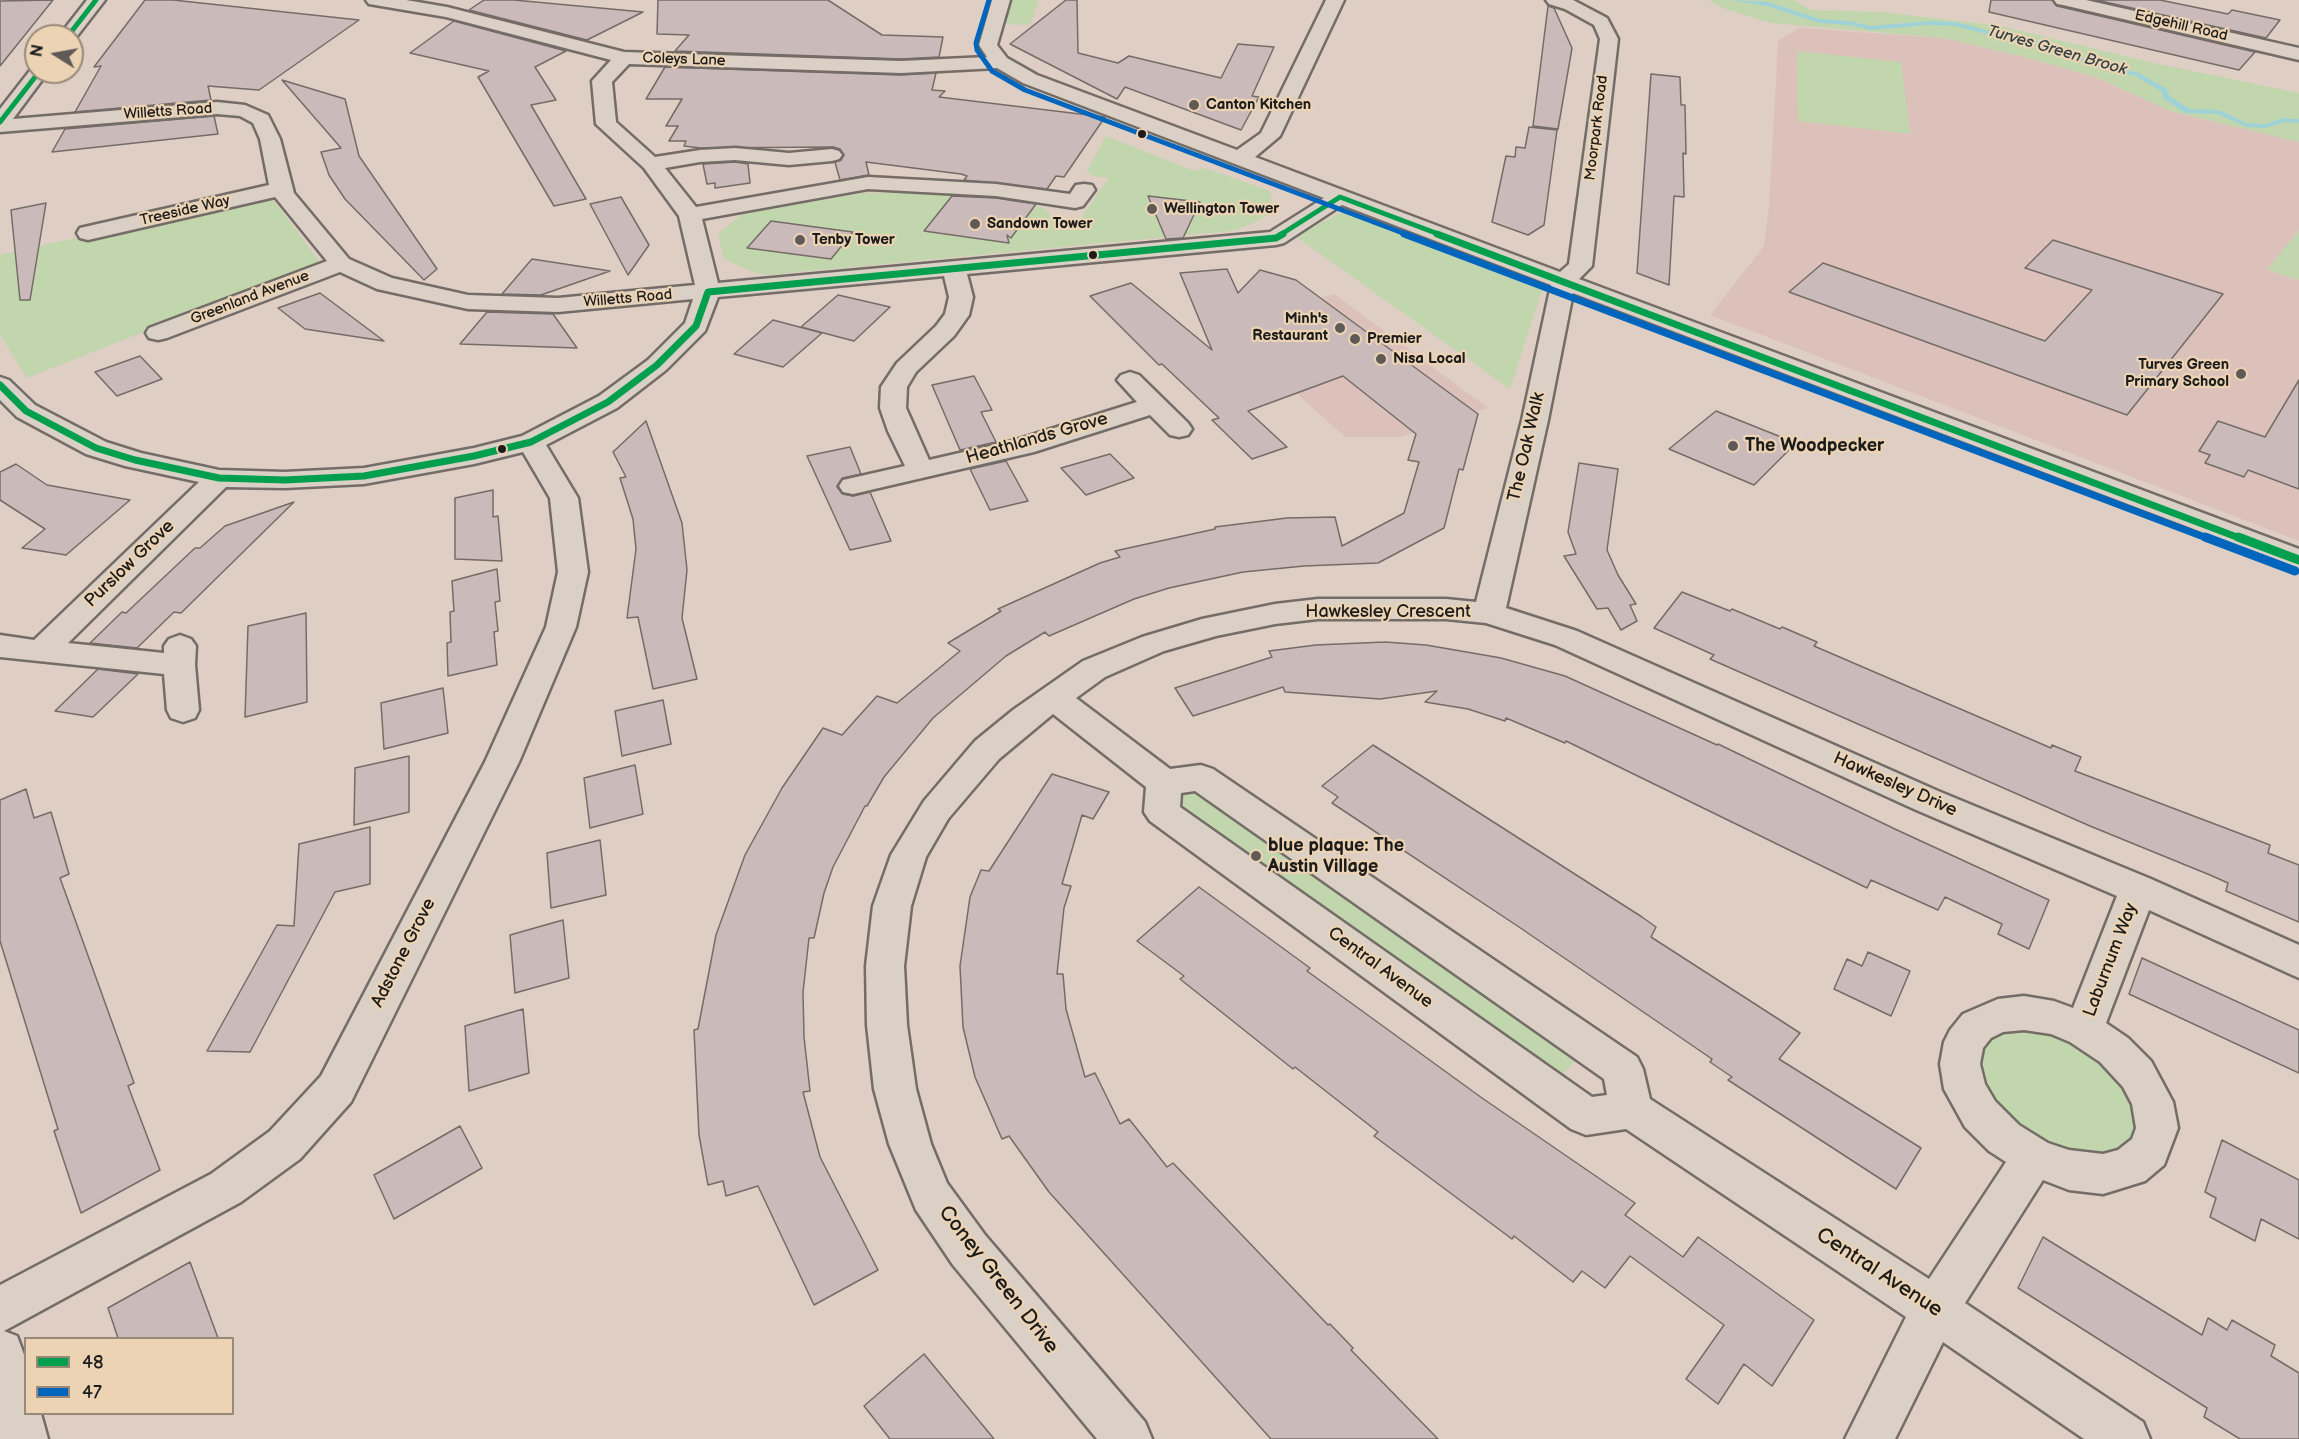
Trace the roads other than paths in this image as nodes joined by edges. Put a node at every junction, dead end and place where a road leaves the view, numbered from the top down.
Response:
1 (96, 0) edge
2 (377, 0) edge
3 (1001, 0) edge
4 (1335, 0) edge
5 (1555, 0) edge
6 (2063, 0) edge
7 (77, 24) edge
8 (2299, 54) edge
9 (624, 58) junction
10 (1000, 62) junction
11 (30, 84) edge
12 (0, 124) edge
13 (832, 155) dead end
14 (1239, 159) junction
15 (651, 164) junction
16 (281, 189) junction
17 (1340, 197) junction
18 (1076, 203) dead end
19 (690, 215) junction
20 (88, 233) dead end
21 (341, 264) junction
22 (954, 268) junction
23 (1564, 280) junction
24 (708, 292) junction
25 (158, 333) dead end
26 (1130, 380) dead end
27 (0, 384) edge
28 (1154, 405) junction
29 (26, 411) junction
30 (0, 421) edge
31 (1179, 429) dead end
32 (531, 442) junction
33 (920, 469) junction
34 (219, 478) junction
35 (853, 486) dead end
36 (2299, 560) edge
37 (1489, 613) junction
38 (0, 646) edge
39 (40, 651) junction
40 (1053, 697) junction
41 (183, 710) dead end
42 (1164, 782) junction
43 (2138, 889) junction
44 (2299, 963) edge
45 (2084, 1030) junction
46 (1630, 1110) junction
47 (2034, 1157) junction
48 (1935, 1309) junction
49 (0, 1310) edge
50 (0, 1353) edge
51 (24, 1439) edge
52 (1128, 1439) edge
53 (1869, 1439) edge
54 (2126, 1439) edge

1 - 7 street
2 - 9 street, Coleys Lane
3 - 10 street
4 - 14 street
5 - 23 street, Moorpark Road
6 - 8 street, Edgehill Road
9 - 10 street, Coleys Lane
9 - 15 street
10 - 14 street
11 - 12 street
12 - 16 street, Willetts Road
13 - 15 street
14 - 17 street
15 - 19 street
16 - 20 street, Treeside Way
16 - 21 street, Willetts Road
17 - 22 street, Willetts Road
17 - 23 street
18 - 19 street
19 - 24 street
21 - 24 street, Willetts Road
21 - 25 street, Greenland Avenue
22 - 24 street, Willetts Road
22 - 33 street
23 - 36 street
23 - 37 street, The Oak Walk
24 - 32 street
26 - 28 street
27 - 29 street
28 - 31 street
28 - 33 street, Heathlands Grove
29 - 30 street
29 - 34 street
32 - 34 street
32 - 49 street, Adstone Grove
33 - 35 street, Heathlands Grove
34 - 39 street, Purslow Grove
37 - 40 street, Hawkesley Crescent
37 - 43 street, Hawkesley Drive
38 - 39 street
39 - 41 street
40 - 42 street
40 - 52 street, Coney Green Drive
42 - 46 street
42 - 46 street, Central Avenue
43 - 44 street, Hawkesley Drive
43 - 45 street, Laburnum Way
45 - 47 street, Laburnum Way
45 - 47 street, Laburnum Way
46 - 48 street, Central Avenue
47 - 48 street
48 - 53 street
48 - 54 street, Central Avenue
50 - 51 street

